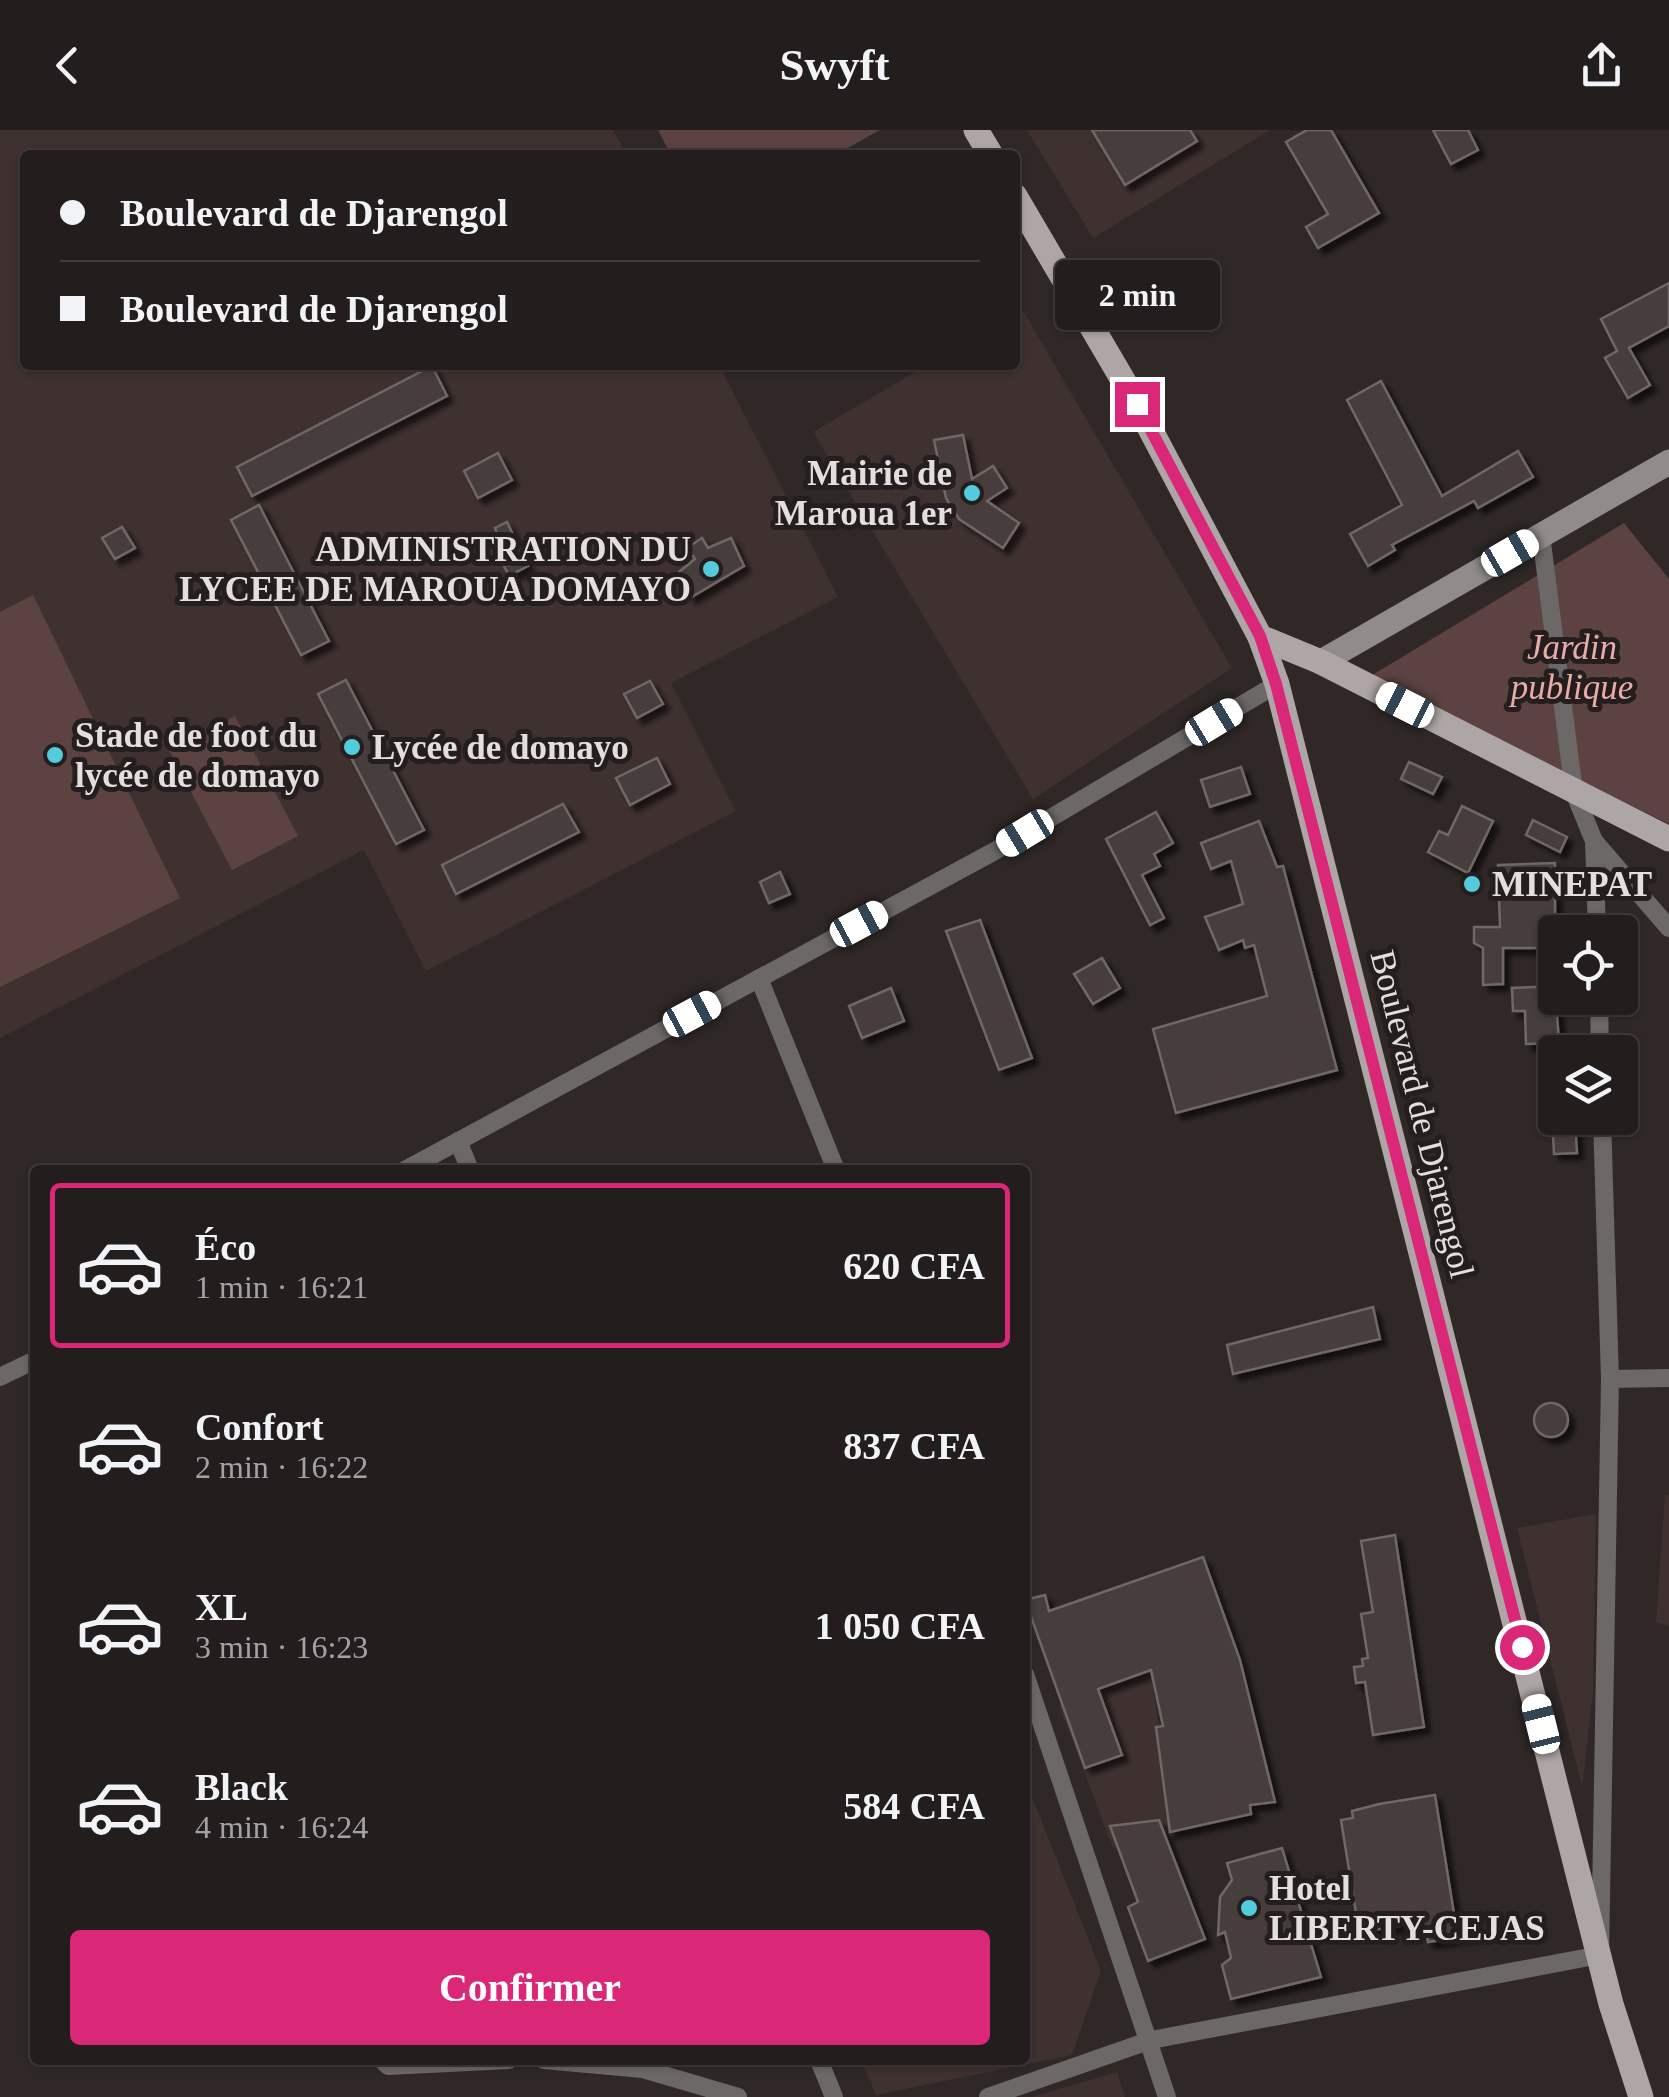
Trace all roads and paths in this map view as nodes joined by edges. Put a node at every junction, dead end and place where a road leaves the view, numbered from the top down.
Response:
1 (1020, 205) edge
2 (1669, 462) edge
3 (1541, 534) junction
4 (1260, 636) junction
5 (1321, 662) junction
6 (1276, 684) junction
7 (1574, 792) junction
8 (1669, 839) edge
9 (1594, 841) junction
10 (1596, 915) edge
11 (1669, 928) edge
12 (759, 978) junction
13 (1603, 1135) edge
14 (458, 1141) junction
15 (414, 1165) edge
16 (468, 1165) edge
17 (834, 1165) edge
18 (30, 1362) edge
19 (0, 1377) edge
20 (1669, 1378) edge
21 (1610, 1379) junction
22 (1030, 1689) edge
23 (1600, 1955) junction
24 (1151, 2040) junction
25 (594, 2065) edge
26 (822, 2065) edge
27 (738, 2097) edge
28 (834, 2097) edge
29 (988, 2097) edge
30 (1167, 2097) edge
31 (1642, 2097) edge

1 - 4 main road, Boulevard de Djarengol
2 - 3 street
3 - 5 street
3 - 7 street
4 - 5 main road
4 - 6 main road, Boulevard de Djarengol
5 - 7 main road
6 - 12 street
6 - 23 main road, Boulevard de Djarengol
7 - 8 main road
7 - 9 street
9 - 10 street
9 - 11 street
12 - 14 street
12 - 17 street
13 - 21 street
14 - 15 street
14 - 16 street
18 - 19 street
20 - 21 street
21 - 23 street
22 - 24 street
23 - 24 street
23 - 31 main road, Boulevard de Djarengol
24 - 29 street
24 - 30 street
25 - 27 street
26 - 28 street

